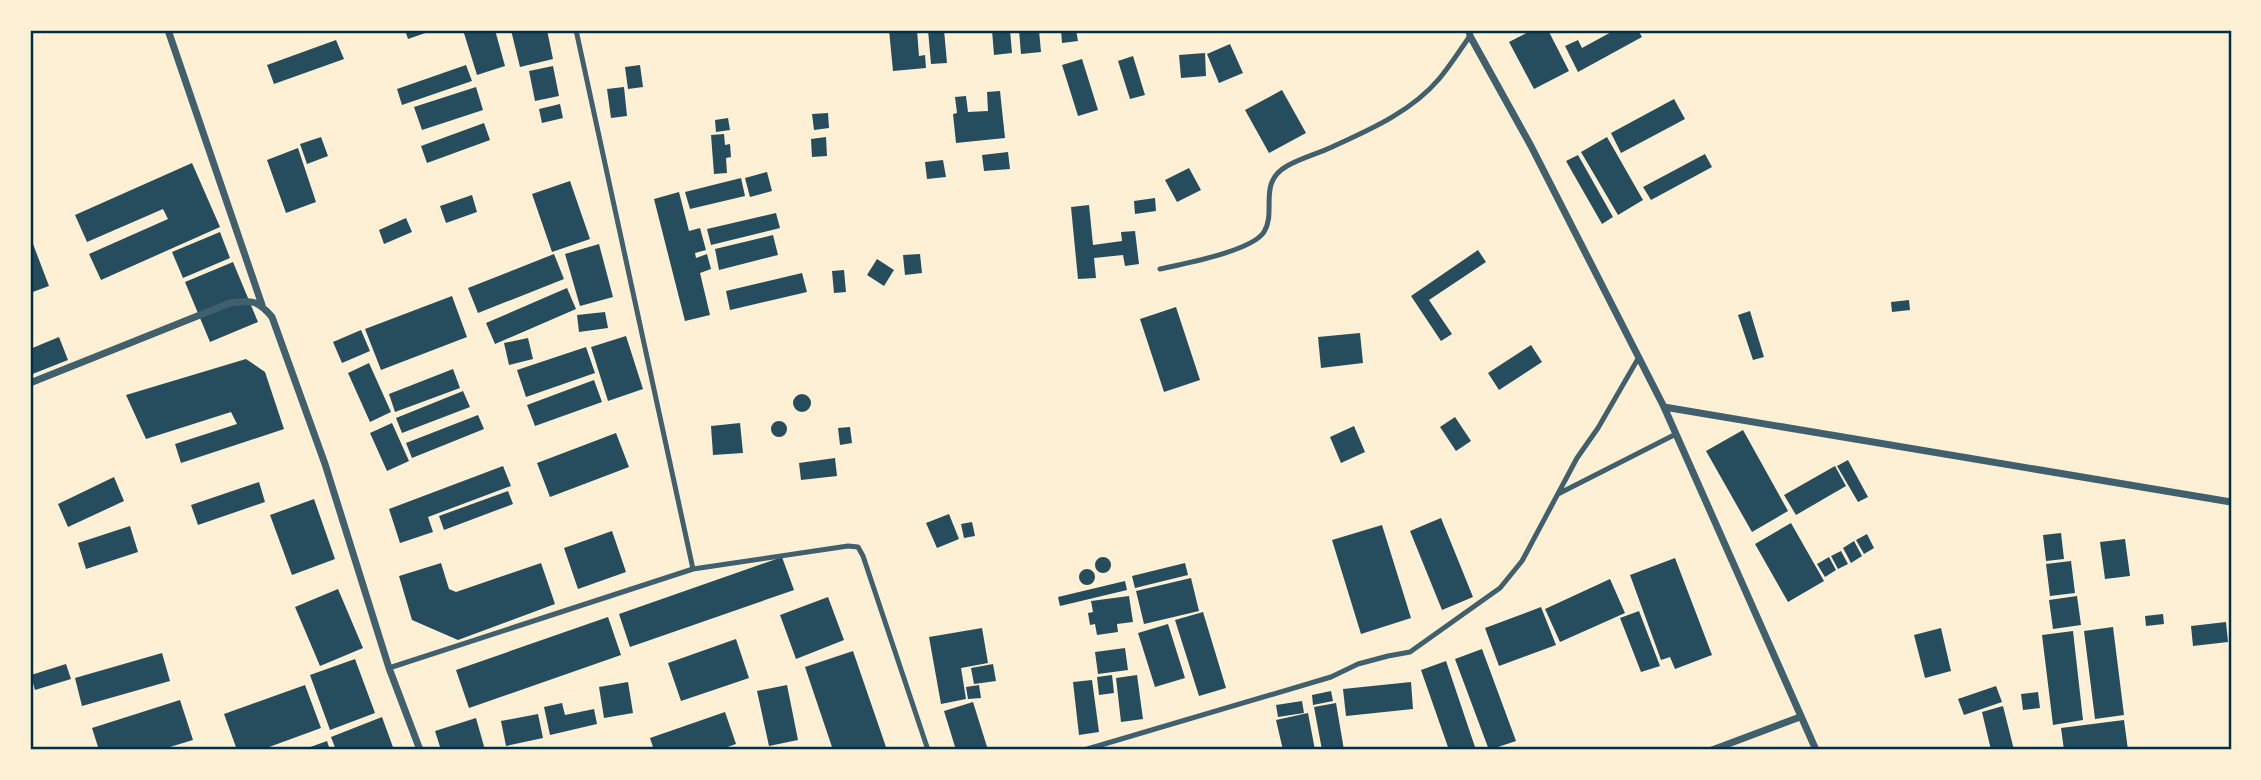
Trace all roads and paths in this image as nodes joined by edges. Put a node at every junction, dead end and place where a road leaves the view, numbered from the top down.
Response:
1 (168, 30) edge
2 (576, 30) edge
3 (1470, 33) edge
4 (1160, 269) dead end
5 (262, 305) junction
6 (1639, 357) junction
7 (30, 383) edge
8 (1664, 407) junction
9 (1676, 434) junction
10 (1558, 494) junction
11 (2231, 502) edge
12 (693, 569) junction
13 (389, 668) junction
14 (1800, 717) junction
15 (420, 750) edge
16 (928, 750) edge
17 (1084, 750) edge
18 (1712, 750) edge
19 (1816, 750) edge

1 - 5 street
2 - 12 lane
3 - 4 lane
3 - 6 street
5 - 7 street
5 - 13 street
6 - 8 street
6 - 10 lane
8 - 9 street
8 - 11 street
9 - 10 lane
9 - 14 street
10 - 17 lane
12 - 13 lane
12 - 16 lane
13 - 15 street
14 - 18 street
14 - 19 street

